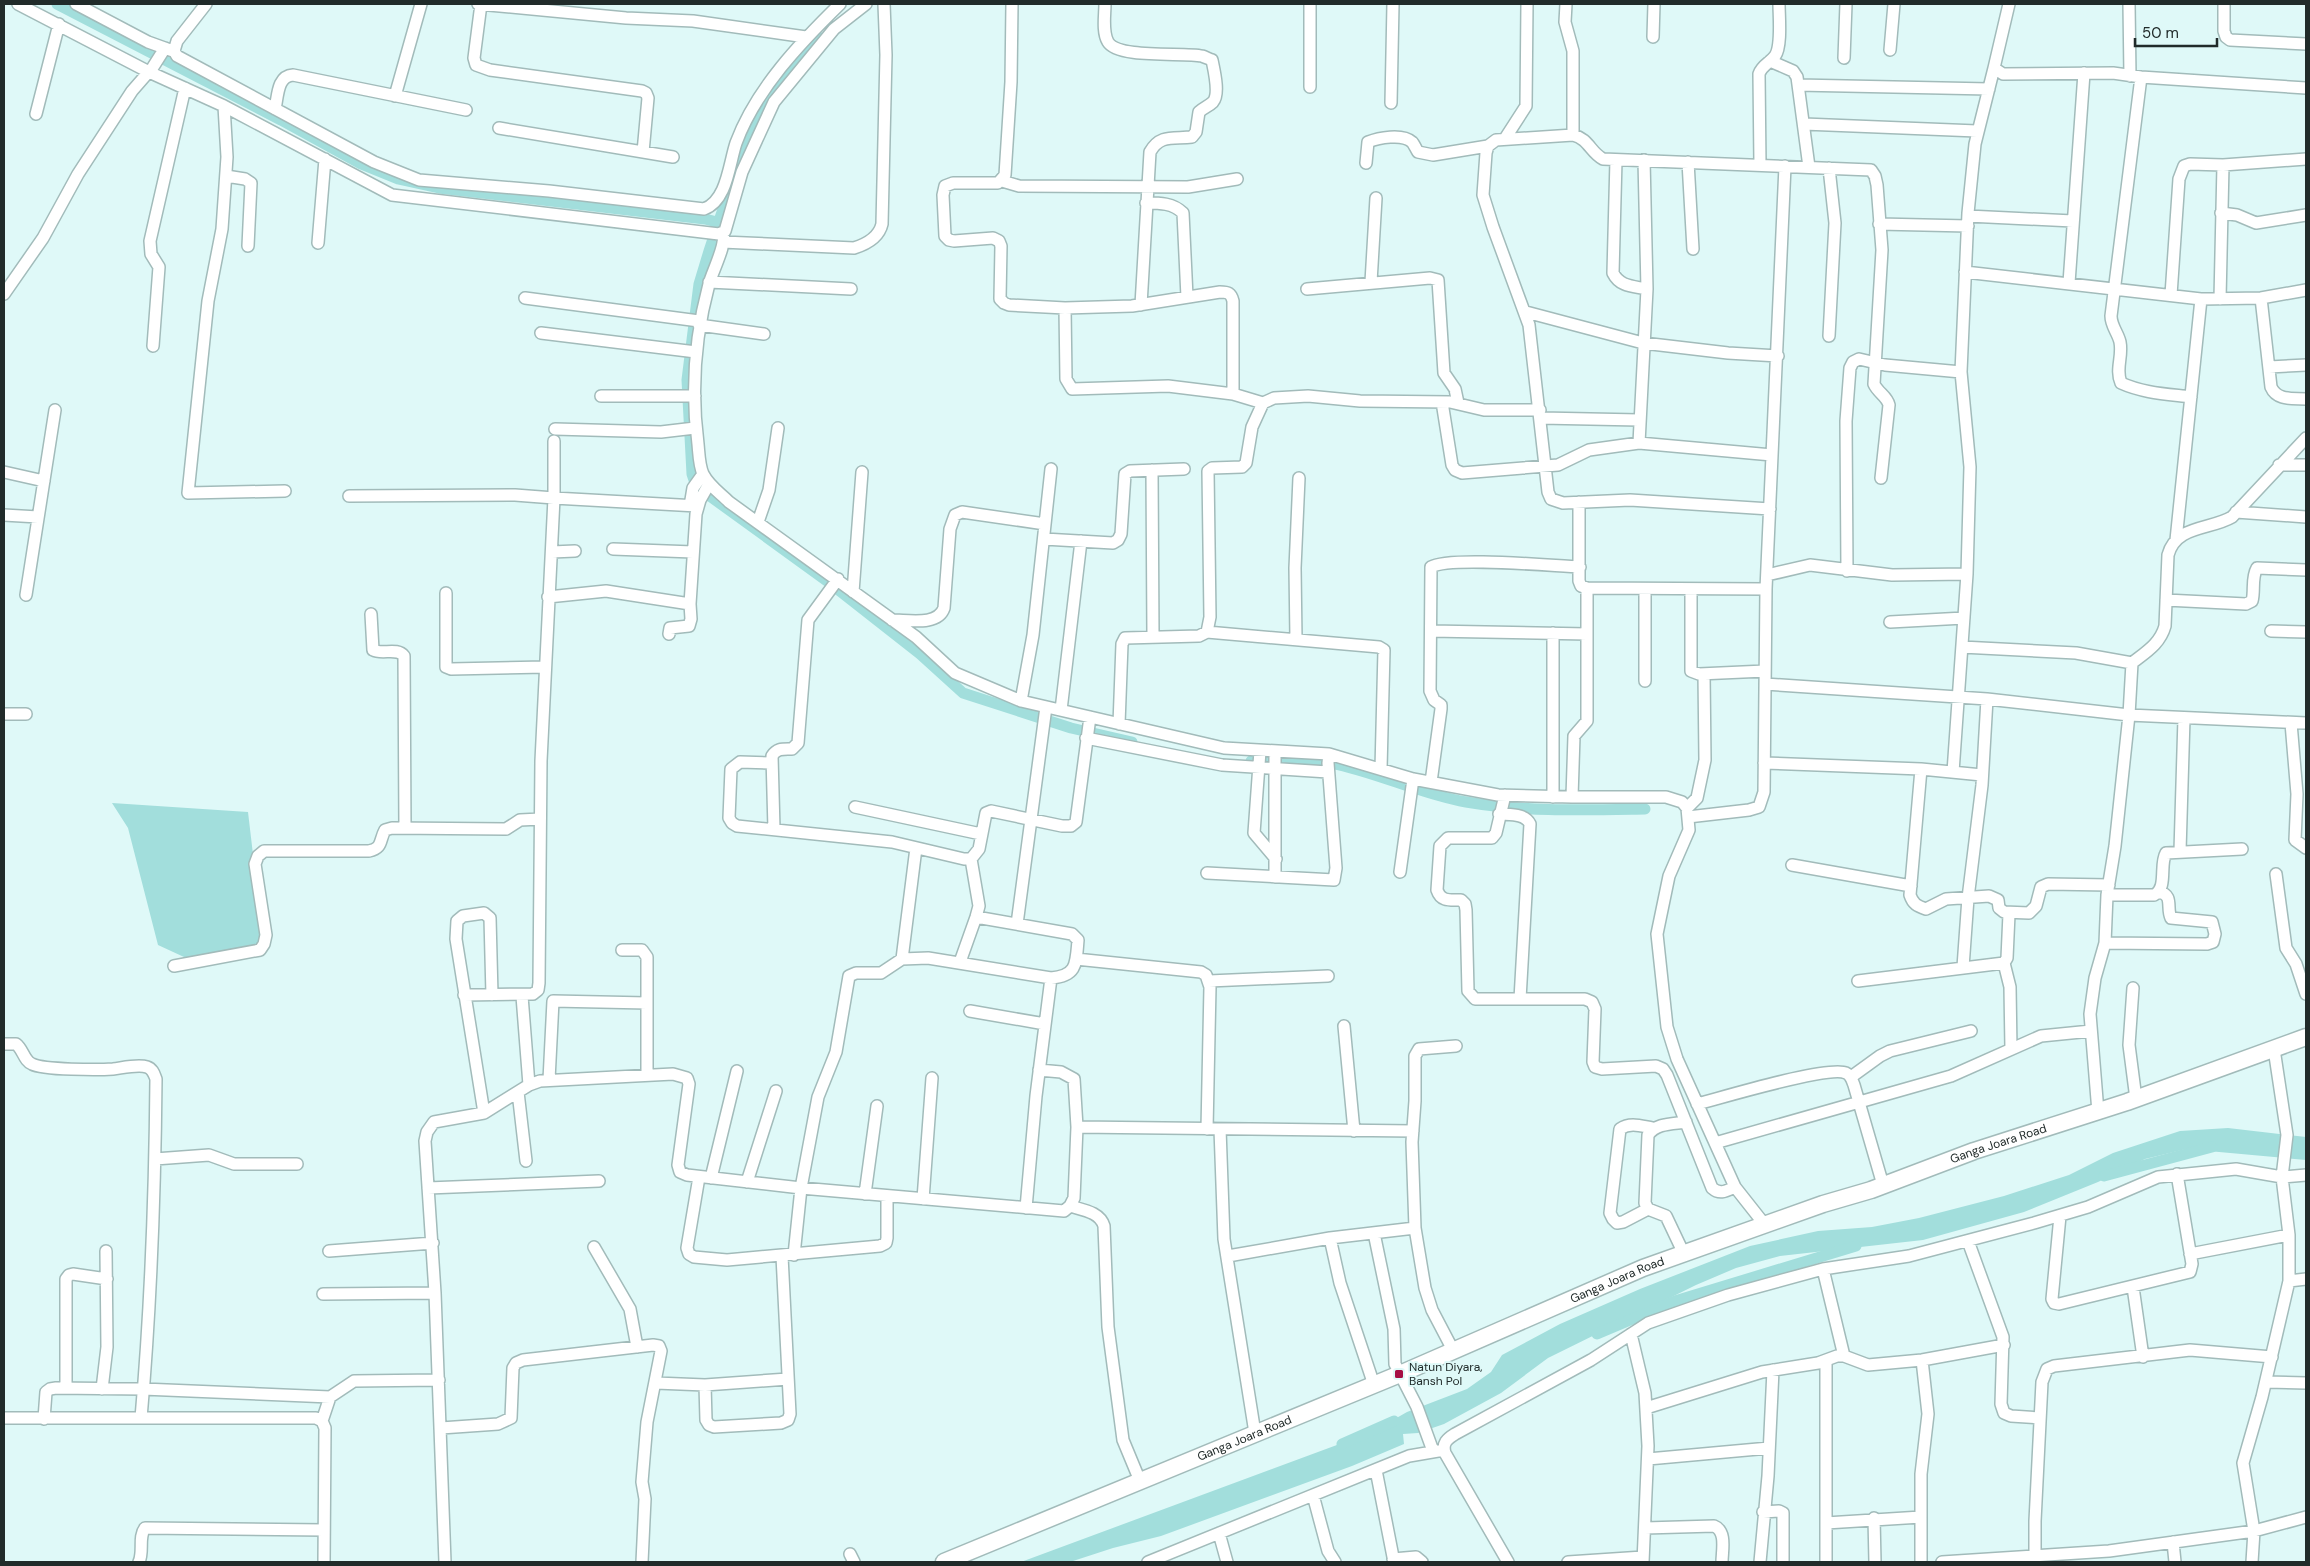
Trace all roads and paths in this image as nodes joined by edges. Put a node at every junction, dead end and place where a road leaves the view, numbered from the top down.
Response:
1 (18, 4) edge
2 (76, 4) edge
3 (206, 4) edge
4 (421, 4) edge
5 (479, 4) edge
6 (840, 4) edge
7 (866, 4) edge
8 (884, 4) edge
9 (1012, 4) edge
10 (1105, 4) edge
11 (1310, 4) edge
12 (1393, 4) edge
13 (1527, 4) edge
14 (1566, 4) edge
15 (1654, 4) edge
16 (1779, 4) edge
17 (1846, 4) edge
18 (1894, 4) edge
19 (2009, 4) edge
20 (2130, 4) edge
21 (2224, 4) edge
22 (59, 24) junction
23 (1653, 37) dead end
24 (806, 38) junction
25 (2306, 44) edge
26 (1890, 50) dead end
27 (167, 52) junction
28 (1844, 58) dead end
29 (1770, 61) junction
30 (1994, 68) junction
31 (151, 70) junction
32 (2084, 73) junction
33 (2135, 77) junction
34 (1798, 84) junction
35 (1310, 87) dead end
36 (185, 88) junction
37 (2306, 88) edge
38 (1989, 89) junction
39 (395, 96) junction
40 (1391, 103) dead end
41 (224, 106) junction
42 (275, 108) junction
43 (466, 110) dead end
44 (36, 114) dead end
45 (1804, 124) junction
46 (499, 128) dead end
47 (1977, 131) junction
48 (1573, 135) junction
49 (1506, 137) junction
50 (1488, 146) junction
51 (643, 152) junction
52 (673, 157) dead end
53 (325, 159) junction
54 (2306, 159) edge
55 (1616, 160) junction
56 (1644, 160) junction
57 (1688, 162) junction
58 (1366, 163) dead end
59 (2223, 164) junction
60 (1760, 165) junction
61 (1785, 166) junction
62 (1809, 167) junction
63 (1829, 168) junction
64 (226, 176) junction
65 (1237, 179) dead end
66 (1002, 180) junction
67 (1147, 188) junction
68 (1376, 198) dead end
69 (1146, 203) junction
70 (2221, 214) junction
71 (2306, 216) edge
72 (1968, 221) junction
73 (2073, 221) junction
74 (1879, 224) junction
75 (718, 236) junction
76 (318, 243) dead end
77 (248, 246) dead end
78 (1694, 249) dead end
79 (1965, 272) junction
80 (709, 282) junction
81 (1371, 282) junction
82 (2069, 283) junction
83 (1647, 288) junction
84 (2115, 288) junction
85 (851, 289) dead end
86 (1307, 289) dead end
87 (2306, 290) edge
88 (4, 294) edge
89 (2171, 295) junction
90 (1187, 297) junction
91 (525, 298) dead end
92 (2220, 298) junction
93 (2261, 298) junction
94 (2201, 299) junction
95 (1141, 305) junction
96 (1065, 308) junction
97 (1526, 312) junction
98 (696, 322) junction
99 (541, 334) dead end
100 (764, 334) dead end
101 (1829, 336) dead end
102 (1643, 343) junction
103 (153, 346) dead end
104 (691, 351) junction
105 (1778, 356) junction
106 (1875, 363) junction
107 (2306, 365) edge
108 (2269, 368) junction
109 (1962, 372) junction
110 (1232, 394) junction
111 (601, 396) dead end
112 (688, 396) junction
113 (2191, 397) junction
114 (2306, 399) edge
115 (1442, 402) junction
116 (1263, 403) junction
117 (1458, 403) junction
118 (55, 410) dead end
119 (1541, 414) junction
120 (1640, 420) junction
121 (690, 428) junction
122 (778, 428) dead end
123 (555, 429) dead end
124 (2306, 438) edge
125 (554, 441) dead end
126 (1638, 443) junction
127 (1772, 455) junction
128 (2279, 465) junction
129 (2306, 465) edge
130 (1546, 467) junction
131 (1051, 469) dead end
132 (1184, 469) dead end
133 (1152, 470) junction
134 (4, 472) edge
135 (862, 472) dead end
136 (1299, 478) dead end
137 (1881, 478) dead end
138 (44, 481) junction
139 (706, 482) junction
140 (285, 491) dead end
141 (349, 496) dead end
142 (554, 498) junction
143 (1579, 502) junction
144 (699, 503) junction
145 (1770, 509) junction
146 (2236, 512) junction
147 (4, 515) edge
148 (38, 517) junction
149 (2306, 517) edge
150 (758, 522) junction
151 (1045, 524) junction
152 (1044, 539) junction
153 (2176, 540) junction
154 (1081, 541) junction
155 (613, 549) dead end
156 (575, 551) dead end
157 (552, 552) junction
158 (693, 552) junction
159 (1580, 567) junction
160 (2306, 570) edge
161 (1847, 571) junction
162 (1767, 574) junction
163 (1967, 574) junction
164 (834, 584) junction
165 (1587, 588) junction
166 (1644, 589) junction
167 (1691, 589) junction
168 (1766, 589) junction
169 (446, 592) dead end
170 (853, 592) junction
171 (26, 595) dead end
172 (548, 598) junction
173 (2166, 600) junction
174 (690, 604) junction
175 (371, 614) dead end
176 (1964, 618) junction
177 (892, 620) junction
178 (1890, 622) dead end
179 (1431, 631) junction
180 (2271, 631) dead end
181 (1207, 632) junction
182 (2306, 632) edge
183 (1553, 633) junction
184 (668, 634) dead end
185 (1587, 634) junction
186 (1153, 636) junction
187 (1296, 639) junction
188 (1962, 648) junction
189 (2132, 662) junction
190 (545, 666) junction
191 (1765, 671) junction
192 (1704, 674) junction
193 (1645, 681) dead end
194 (1765, 684) junction
195 (1958, 697) junction
196 (1021, 700) junction
197 (1986, 700) junction
198 (1061, 710) junction
199 (4, 714) edge
200 (26, 714) dead end
201 (1046, 715) junction
202 (2129, 715) junction
203 (2184, 718) junction
204 (2291, 723) junction
205 (2306, 723) edge
206 (1119, 724) junction
207 (1088, 728) junction
208 (1329, 754) junction
209 (1260, 760) junction
210 (1276, 761) junction
211 (770, 763) junction
212 (1764, 763) junction
213 (1381, 769) junction
214 (1921, 769) junction
215 (1328, 772) junction
216 (1954, 772) junction
217 (1982, 775) junction
218 (1414, 779) junction
219 (1431, 782) junction
220 (1505, 795) junction
221 (1553, 797) junction
222 (1572, 798) junction
223 (855, 807) dead end
224 (1688, 812) junction
225 (1499, 814) junction
226 (540, 819) junction
227 (1032, 820) junction
228 (405, 828) junction
229 (774, 829) junction
230 (981, 834) junction
231 (916, 848) junction
232 (2306, 848) edge
233 (2242, 849) dead end
234 (2180, 852) junction
235 (971, 859) junction
236 (1276, 859) junction
237 (1792, 865) dead end
238 (1400, 872) dead end
239 (1207, 873) dead end
240 (2276, 874) dead end
241 (1276, 877) junction
242 (1911, 886) junction
243 (2108, 890) junction
244 (2159, 892) junction
245 (1968, 898) junction
246 (2009, 914) junction
247 (976, 917) junction
248 (1017, 924) junction
249 (2105, 943) junction
250 (622, 950) dead end
251 (902, 959) junction
252 (1076, 959) junction
253 (960, 962) junction
254 (2004, 963) junction
255 (174, 966) dead end
256 (1963, 967) junction
257 (1328, 976) dead end
258 (1050, 978) junction
259 (1209, 981) junction
260 (1858, 981) dead end
261 (2133, 988) dead end
262 (2306, 994) edge
263 (464, 995) junction
264 (492, 995) junction
265 (522, 996) junction
266 (1520, 999) junction
267 (647, 1003) junction
268 (970, 1011) dead end
269 (1045, 1024) junction
270 (1344, 1026) dead end
271 (1971, 1031) dead end
272 (2091, 1031) junction
273 (2306, 1038) edge
274 (4, 1044) edge
275 (1456, 1046) dead end
276 (2012, 1049) junction
277 (2274, 1049) junction
278 (1039, 1070) junction
279 (737, 1071) dead end
280 (647, 1075) junction
281 (1851, 1077) junction
282 (932, 1078) dead end
283 (548, 1080) junction
284 (529, 1085) junction
285 (776, 1091) dead end
286 (518, 1092) junction
287 (2136, 1099) junction
288 (1859, 1103) junction
289 (1697, 1104) junction
290 (877, 1106) dead end
291 (2098, 1112) junction
292 (484, 1113) junction
293 (1686, 1122) junction
294 (1077, 1127) junction
295 (1652, 1128) junction
296 (1206, 1129) junction
297 (1220, 1129) junction
298 (1354, 1131) junction
299 (1413, 1131) junction
300 (1715, 1143) junction
301 (155, 1159) junction
302 (526, 1161) dead end
303 (297, 1164) dead end
304 (2283, 1173) junction
305 (2176, 1174) junction
306 (2306, 1175) edge
307 (705, 1177) junction
308 (599, 1180) dead end
309 (747, 1182) junction
310 (1883, 1186) junction
311 (1735, 1187) junction
312 (428, 1188) junction
313 (801, 1188) junction
314 (865, 1194) junction
315 (887, 1196) junction
316 (923, 1199) junction
317 (1070, 1206) junction
318 (1026, 1208) junction
319 (1648, 1209) junction
320 (2060, 1216) junction
321 (1765, 1225) junction
322 (1415, 1228) junction
323 (1374, 1233) junction
324 (2288, 1235) junction
325 (1330, 1238) junction
326 (1968, 1241) junction
327 (433, 1243) junction
328 (594, 1247) dead end
329 (106, 1251) dead end
330 (329, 1251) dead end
331 (1684, 1254) junction
332 (2190, 1254) junction
333 (788, 1255) junction
334 (1228, 1256) junction
335 (1823, 1269) junction
336 (107, 1279) junction
337 (2306, 1279) edge
338 (2289, 1281) junction
339 (2133, 1287) junction
340 (435, 1293) junction
341 (323, 1294) dead end
342 (1631, 1334) junction
343 (2004, 1346) junction
344 (637, 1347) junction
345 (1454, 1352) junction
346 (1844, 1356) junction
347 (2143, 1356) junction
348 (2272, 1357) junction
349 (1922, 1360) junction
350 (1826, 1361) junction
351 (1773, 1370) junction
352 (1400, 1374) junction
353 (788, 1378) junction
354 (439, 1380) junction
355 (656, 1382) junction
356 (2266, 1382) junction
357 (2306, 1383) edge
358 (705, 1385) junction
359 (1374, 1385) junction
360 (66, 1388) junction
361 (102, 1389) junction
362 (143, 1389) junction
363 (330, 1397) junction
364 (1646, 1408) junction
365 (4, 1418) edge
366 (141, 1418) junction
367 (2040, 1418) junction
368 (44, 1419) junction
369 (322, 1421) junction
370 (441, 1428) junction
371 (1255, 1433) junction
372 (1769, 1448) junction
373 (1439, 1450) junction
374 (1648, 1460) junction
375 (1376, 1470) junction
376 (1140, 1481) junction
377 (1313, 1495) junction
378 (1763, 1512) junction
379 (1921, 1517) junction
380 (1874, 1518) junction
381 (2306, 1518) edge
382 (1826, 1523) junction
383 (1645, 1528) junction
384 (324, 1530) junction
385 (2254, 1531) junction
386 (1219, 1533) junction
387 (2173, 1542) junction
388 (961, 1559) edge
389 (2035, 1559) edge
390 (1643, 1560) edge
391 (1393, 1561) edge
392 (139, 1562) edge
393 (324, 1562) edge
394 (445, 1562) edge
395 (642, 1562) edge
396 (944, 1562) edge
397 (1148, 1562) edge
398 (1227, 1562) edge
399 (1335, 1562) edge
400 (1422, 1562) edge
401 (1508, 1562) edge
402 (1568, 1562) edge
403 (1722, 1562) edge
404 (1760, 1562) edge
405 (1784, 1562) edge
406 (1826, 1562) edge
407 (1875, 1562) edge
408 (1921, 1562) edge
409 (1942, 1562) edge
410 (2175, 1562) edge
411 (2252, 1562) edge

1 - 22 street
2 - 27 street
3 - 27 street
4 - 39 street
5 - 24 street
5 - 51 street
6 - 24 street
7 - 75 street
8 - 75 street
9 - 66 street
10 - 67 street
11 - 35 street
12 - 40 street
13 - 49 street
14 - 48 street
15 - 23 street
16 - 29 street
17 - 28 street
18 - 26 street
19 - 30 street
20 - 33 street
21 - 25 street
22 - 31 street
22 - 44 street
24 - 42 street
27 - 31 street
27 - 42 street
29 - 34 street
29 - 60 street
30 - 32 street
30 - 38 street
31 - 36 street
31 - 88 street
32 - 33 street
32 - 73 street
33 - 37 street
33 - 84 street
34 - 38 street
34 - 45 street
36 - 41 street
36 - 103 street
38 - 47 street
39 - 42 street
39 - 43 street
41 - 53 street
41 - 64 street
45 - 47 street
45 - 62 street
46 - 51 street
47 - 72 street
48 - 49 street
48 - 55 street
49 - 50 street
50 - 58 street
50 - 97 street
51 - 52 street
53 - 75 street
53 - 76 street
54 - 59 street
55 - 56 street
55 - 83 street
56 - 57 street
56 - 83 street
57 - 60 street
57 - 78 street
59 - 70 street
59 - 89 street
60 - 61 street
61 - 62 street
61 - 105 street
62 - 63 street
63 - 74 street
63 - 101 street
64 - 77 street
64 - 140 street
65 - 67 street
66 - 67 street
66 - 96 street
67 - 69 street
68 - 81 street
69 - 90 street
69 - 95 street
70 - 71 street
70 - 92 street
72 - 73 street
72 - 74 street
72 - 79 street
73 - 82 street
74 - 106 street
75 - 80 street
79 - 82 street
79 - 109 street
80 - 85 street
80 - 98 street
81 - 86 street
81 - 117 street
82 - 84 street
83 - 102 street
84 - 89 street
84 - 113 street
87 - 93 street
89 - 94 street
90 - 95 street
90 - 110 street
91 - 98 street
92 - 93 street
92 - 94 street
93 - 108 street
94 - 113 street
95 - 96 street
96 - 110 street
97 - 102 street
97 - 119 street
98 - 100 street
98 - 104 street
99 - 104 street
102 - 105 street
102 - 120 street
104 - 112 street
105 - 127 street
106 - 109 street
106 - 137 street
106 - 161 street
107 - 108 street
108 - 114 street
109 - 163 street
110 - 116 street
111 - 112 street
112 - 121 street
113 - 153 street
115 - 116 street
115 - 117 street
115 - 130 street
116 - 181 street
117 - 119 street
118 - 138 street
119 - 120 street
119 - 130 street
120 - 126 street
121 - 123 street
121 - 139 street
122 - 150 street
124 - 128 street
125 - 142 street
126 - 127 street
126 - 130 street
127 - 145 street
128 - 129 street
128 - 146 street
130 - 143 street
131 - 151 street
132 - 133 street
133 - 154 street
133 - 186 street
134 - 138 street
135 - 170 street
136 - 187 street
138 - 148 street
139 - 144 street
139 - 150 street
141 - 142 street
142 - 144 street
142 - 157 street
143 - 145 street
143 - 159 street
144 - 158 street
145 - 162 street
146 - 149 street
146 - 153 street
147 - 148 street
148 - 171 street
150 - 164 street
151 - 152 street
151 - 177 street
152 - 154 street
152 - 196 street
153 - 173 street
154 - 198 street
155 - 158 street
156 - 157 street
157 - 172 street
158 - 174 street
159 - 165 street
159 - 179 street
160 - 173 street
161 - 162 street
161 - 163 street
162 - 168 street
163 - 176 street
164 - 170 street
164 - 211 street
165 - 166 street
165 - 185 street
166 - 167 street
166 - 193 street
167 - 168 street
167 - 192 street
168 - 191 street
169 - 190 street
170 - 177 street
172 - 174 street
172 - 190 street
173 - 189 street
174 - 184 street
175 - 228 street
176 - 178 street
176 - 188 street
177 - 196 street
179 - 183 street
179 - 219 street
180 - 182 street
181 - 186 street
181 - 187 street
183 - 185 street
183 - 221 street
185 - 222 street
186 - 206 street
187 - 213 street
188 - 189 street
188 - 195 street
189 - 202 street
190 - 226 street
191 - 192 street
191 - 194 street
192 - 224 street
194 - 195 street
194 - 212 street
195 - 197 street
195 - 216 street
196 - 201 street
197 - 202 street
197 - 217 street
198 - 201 street
198 - 207 street
199 - 200 street
201 - 227 street
202 - 203 street
202 - 243 street
203 - 204 street
203 - 234 street
204 - 205 street
204 - 232 street
206 - 207 street
206 - 209 street
207 - 209 street
207 - 227 street
208 - 210 street
208 - 213 street
208 - 215 street
209 - 210 street
209 - 210 street
209 - 236 street
210 - 215 street
210 - 236 street
211 - 229 street
211 - 229 street
212 - 214 street
212 - 224 street
213 - 218 street
214 - 216 street
214 - 242 street
215 - 241 street
216 - 217 street
217 - 245 street
218 - 219 street
218 - 238 street
219 - 220 street
220 - 221 street
220 - 225 street
221 - 222 street
222 - 224 street
223 - 230 street
224 - 289 street
225 - 266 street
225 - 266 street
226 - 228 street
226 - 265 street
227 - 230 street
227 - 248 street
228 - 255 street
229 - 231 street
230 - 235 street
231 - 235 street
231 - 251 street
233 - 234 street
234 - 244 street
235 - 247 street
236 - 241 street
237 - 242 street
239 - 241 street
240 - 262 street
242 - 245 street
243 - 244 street
243 - 246 street
243 - 249 street
244 - 249 street
245 - 246 street
245 - 256 street
246 - 254 street
247 - 248 street
247 - 253 street
248 - 252 street
249 - 272 street
250 - 267 street
251 - 253 street
251 - 313 street
252 - 258 street
252 - 259 street
253 - 258 street
254 - 256 street
254 - 276 street
256 - 260 street
257 - 259 street
258 - 269 street
259 - 296 street
261 - 287 street
263 - 264 street
263 - 264 street
263 - 292 street
264 - 265 street
265 - 284 street
266 - 293 street
267 - 280 street
267 - 283 street
268 - 269 street
269 - 278 street
270 - 298 street
271 - 281 street
272 - 276 street
272 - 291 street
273 - 277 main road, Ganga Joara Road
274 - 301 street
275 - 299 street
276 - 288 street
277 - 287 main road, Ganga Joara Road
277 - 304 street
278 - 294 street
278 - 318 street
279 - 307 street
280 - 283 street
280 - 307 street
281 - 288 street
281 - 289 street
282 - 316 street
283 - 284 street
284 - 286 street
285 - 309 street
286 - 292 street
286 - 302 street
287 - 291 main road, Ganga Joara Road
288 - 300 street
288 - 310 street
289 - 300 street
290 - 314 street
291 - 310 main road, Ganga Joara Road
292 - 312 street
293 - 295 street
293 - 311 street
294 - 296 street
294 - 317 street
295 - 319 street
295 - 319 street
296 - 297 street
297 - 298 street
297 - 334 street
298 - 299 street
299 - 322 street
300 - 311 street
301 - 303 street
301 - 362 street
304 - 305 street
304 - 306 street
304 - 324 street
305 - 320 street
305 - 332 street
307 - 309 street
307 - 333 street
308 - 312 street
309 - 313 street
310 - 321 main road, Ganga Joara Road
311 - 321 street
312 - 327 street
313 - 314 street
313 - 333 street
314 - 315 street
315 - 316 street
315 - 333 street
316 - 318 street
317 - 318 street
317 - 376 street
319 - 331 street
320 - 326 street
320 - 339 street
321 - 331 main road, Ganga Joara Road
322 - 323 street
322 - 345 street
323 - 325 street
323 - 352 street
324 - 332 street
324 - 338 street
325 - 334 street
325 - 359 street
326 - 335 street
326 - 343 street
327 - 330 street
327 - 340 street
328 - 344 street
329 - 336 street
331 - 345 main road, Ganga Joara Road
332 - 339 street
333 - 353 street
334 - 371 street
335 - 342 street
335 - 346 street
336 - 360 street
336 - 361 street
337 - 338 street
338 - 348 street
339 - 347 street
340 - 341 street
340 - 354 street
342 - 364 street
342 - 373 street
343 - 349 street
343 - 367 street
344 - 355 street
344 - 370 street
345 - 352 main road, Ganga Joara Road
346 - 349 street
346 - 350 street
347 - 348 street
347 - 367 street
348 - 356 street
349 - 379 street
350 - 351 street
350 - 382 street
351 - 364 street
351 - 372 street
352 - 359 main road, Ganga Joara Road
352 - 373 street
353 - 358 street
353 - 358 street
354 - 363 street
354 - 370 street
355 - 358 street
355 - 395 street
356 - 357 street
356 - 385 street
359 - 371 main road, Ganga Joara Road
360 - 361 street
360 - 368 street
361 - 362 street
362 - 363 street
362 - 366 street
363 - 369 street
364 - 374 street
365 - 368 street
366 - 368 street
366 - 369 street
367 - 389 street
369 - 384 street
370 - 394 street
371 - 376 main road, Ganga Joara Road
372 - 374 street
372 - 378 street
373 - 375 street
373 - 401 street
374 - 383 street
375 - 377 street
375 - 391 street
376 - 388 main road, Ganga Joara Road
377 - 386 street
377 - 399 street
378 - 404 street
378 - 405 street
379 - 380 street
379 - 408 street
380 - 382 street
380 - 407 street
381 - 385 street
382 - 406 street
383 - 390 street
383 - 403 street
384 - 392 street
384 - 393 street
385 - 387 street
385 - 411 street
386 - 397 street
386 - 398 street
387 - 389 street
387 - 410 street
388 - 396 main road, Ganga Joara Road
389 - 409 street
390 - 402 street
391 - 400 street

